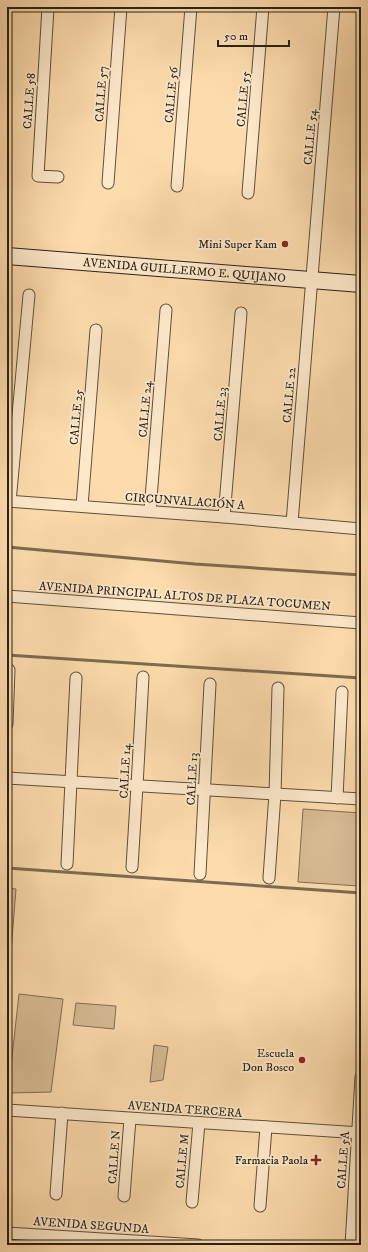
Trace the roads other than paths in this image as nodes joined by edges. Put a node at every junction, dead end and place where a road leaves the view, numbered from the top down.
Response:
1 (48, 7) edge
2 (121, 7) edge
3 (191, 7) edge
4 (264, 7) edge
5 (334, 7) edge
6 (58, 177) dead end
7 (108, 183) dead end
8 (177, 186) dead end
9 (248, 193) dead end
10 (7, 246) edge
11 (7, 256) edge
12 (141, 262) junction
13 (361, 273) edge
14 (312, 275) junction
15 (361, 284) edge
16 (29, 295) dead end
17 (166, 310) dead end
18 (241, 313) dead end
19 (96, 330) dead end
20 (8, 501) edge
21 (82, 506) junction
22 (150, 511) junction
23 (224, 517) junction
24 (292, 523) junction
25 (361, 529) edge
26 (7, 596) edge
27 (361, 623) edge
28 (9, 670) dead end
29 (143, 677) dead end
30 (76, 678) dead end
31 (210, 684) dead end
32 (278, 688) dead end
33 (342, 692) dead end
34 (7, 724) edge
35 (7, 778) edge
36 (71, 782) junction
37 (138, 786) junction
38 (204, 790) junction
39 (274, 794) junction
40 (337, 798) junction
41 (361, 799) edge
42 (67, 864) dead end
43 (132, 867) dead end
44 (200, 874) dead end
45 (269, 878) dead end
46 (361, 1077) edge
47 (7, 1110) edge
48 (62, 1114) junction
49 (130, 1119) junction
50 (199, 1123) junction
51 (266, 1127) junction
52 (360, 1133) edge
53 (56, 1194) dead end
54 (124, 1196) dead end
55 (192, 1202) dead end
56 (260, 1206) dead end
57 (7, 1233) edge
58 (56, 1241) edge
59 (122, 1243) edge
60 (191, 1245) edge
61 (198, 1245) edge
62 (351, 1245) edge

1 - 6 street, CALLE 58
2 - 7 street, CALLE 57
3 - 8 street, CALLE 56
4 - 9 street, CALLE 55
5 - 14 street, CALLE 54
10 - 12 street, AVENIDA GUILLERMO E. QUIJANO
11 - 12 street, AVENIDA GUILLERMO E. QUIJANO
12 - 14 street, AVENIDA GUILLERMO E. QUIJANO
13 - 14 street, AVENIDA GUILLERMO E. QUIJANO
14 - 15 street, AVENIDA GUILLERMO E. QUIJANO
14 - 24 street, CALLE 22
16 - 20 street
17 - 22 street, CALLE 24
18 - 23 street, CALLE 23
19 - 21 street, CALLE 25
20 - 21 street, CIRCUNVALACIÓN A
21 - 22 street, CIRCUNVALACIÓN A
22 - 23 street, CIRCUNVALACIÓN A
23 - 24 street, CIRCUNVALACIÓN A
24 - 25 street, CIRCUNVALACIÓN A
26 - 27 street, AVENIDA PRINCIPAL ALTOS DE PLAZA TOCUMEN
28 - 34 street
29 - 37 street, CALLE 14
30 - 36 street
31 - 38 street, CALLE 13
32 - 39 street
33 - 40 street
35 - 36 street
36 - 37 street
36 - 42 street
37 - 38 street
37 - 43 street, CALLE 14
38 - 39 street
38 - 44 street, CALLE 13
39 - 40 street
39 - 45 street
40 - 41 street
46 - 52 street, CALLE 5A
47 - 48 street, AVENIDA TERCERA
48 - 49 street, AVENIDA TERCERA
48 - 53 street
49 - 50 street, AVENIDA TERCERA
49 - 54 street, CALLE N
50 - 51 street, AVENIDA TERCERA
50 - 55 street, CALLE M
51 - 52 street, AVENIDA TERCERA
51 - 56 street
52 - 62 street, CALLE 5A
57 - 58 street, AVENIDA SEGUNDA
58 - 59 street, AVENIDA SEGUNDA
59 - 60 street, AVENIDA SEGUNDA
60 - 61 street, AVENIDA SEGUNDA

